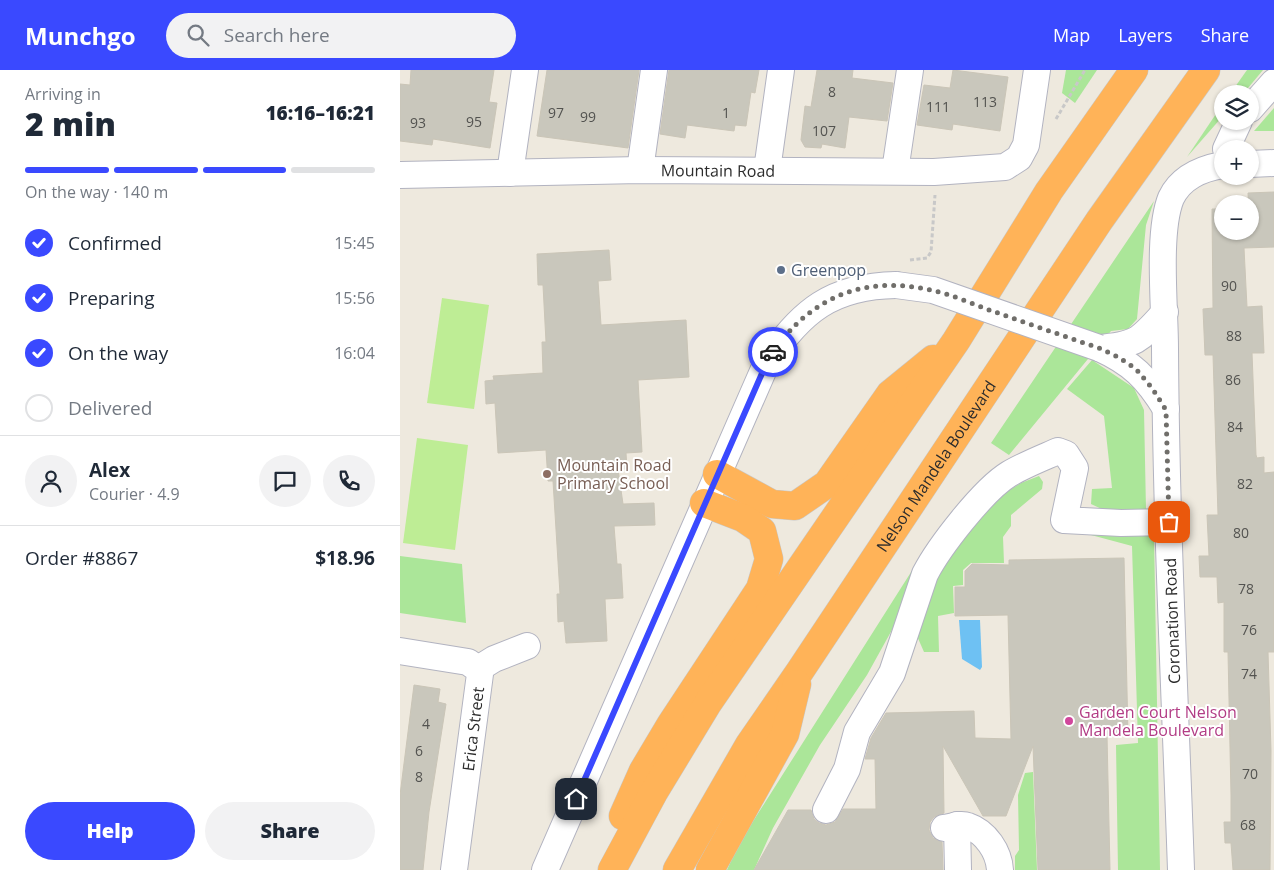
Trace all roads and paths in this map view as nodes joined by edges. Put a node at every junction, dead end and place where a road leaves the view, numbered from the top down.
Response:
1 (525, 70) edge
2 (654, 70) edge
3 (781, 70) edge
4 (910, 70) edge
5 (1037, 70) edge
6 (1081, 70) edge
7 (1085, 70) edge
8 (1134, 70) edge
9 (1206, 70) edge
10 (1082, 76) junction
11 (1274, 82) edge
12 (1259, 99) edge
13 (1057, 116) dead end
14 (1274, 163) edge
15 (1259, 164) edge
16 (1214, 167) edge
17 (640, 170) junction
18 (766, 170) junction
19 (895, 171) junction
20 (510, 173) junction
21 (400, 175) edge
22 (935, 196) dead end
23 (922, 260) dead end
24 (1165, 312) junction
25 (956, 341) junction
26 (1099, 348) junction
27 (1166, 410) junction
28 (717, 474) junction
29 (704, 503) junction
30 (1169, 522) junction
31 (527, 646) dead end
32 (400, 651) edge
33 (478, 669) junction
34 (800, 671) junction
35 (826, 810) dead end
36 (454, 870) edge
37 (545, 870) edge
38 (600, 870) edge
39 (612, 870) edge
40 (677, 870) edge
41 (710, 870) edge
42 (958, 870) edge
43 (1000, 870) edge
44 (1181, 870) edge

1 - 20 street
2 - 17 street
3 - 18 street
4 - 19 street
5 - 19 street, Mountain Road
6 - 10 path
7 - 10 path
8 - 25 highway
9 - 34 highway, Nelson Mandela Boulevard
10 - 13 path
11 - 12 street
14 - 15 street
16 - 24 street, Coronation Road
17 - 18 street, Mountain Road
17 - 20 street, Mountain Road
18 - 19 street, Mountain Road
20 - 21 street, Mountain Road
22 - 23 path
24 - 26 street
24 - 27 street, Coronation Road
25 - 28 highway
25 - 39 highway
26 - 27 street
26 - 28 street, bridge
27 - 30 street, Coronation Road
28 - 29 street
29 - 37 street
29 - 38 highway
30 - 35 street
30 - 44 street, Coronation Road
31 - 33 street
32 - 33 street, Erica Street
33 - 36 street, Erica Street
34 - 40 highway, Nelson Mandela Boulevard
34 - 41 highway
42 - 43 street

